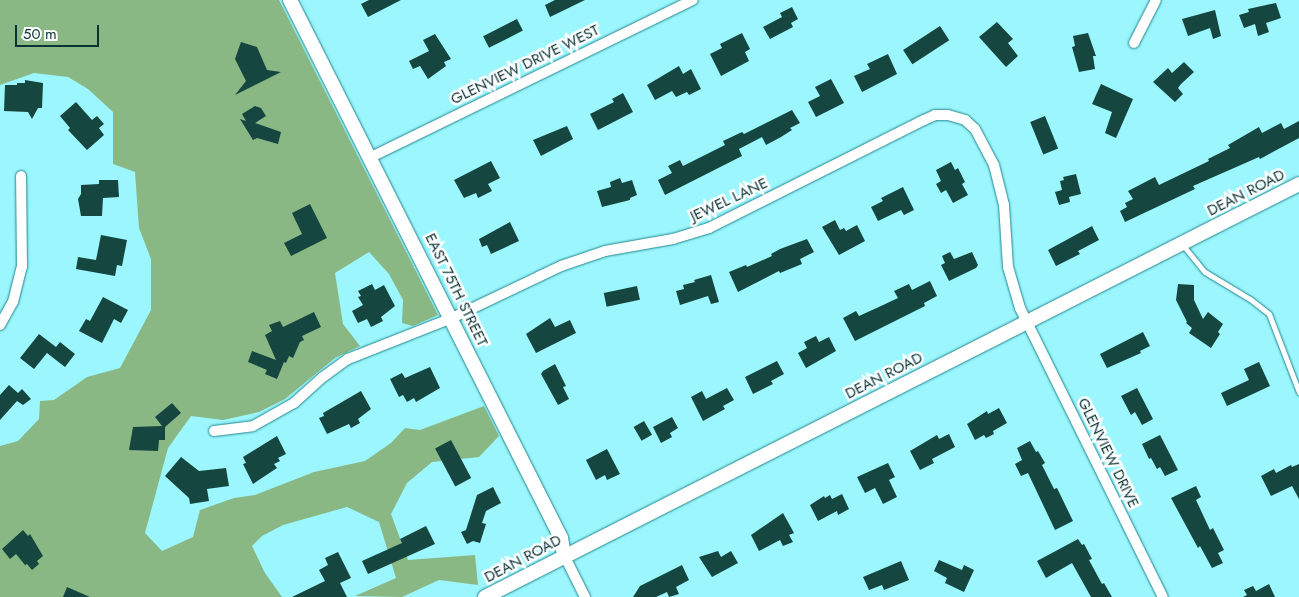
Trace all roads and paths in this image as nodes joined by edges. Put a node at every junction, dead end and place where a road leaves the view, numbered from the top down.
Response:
1 (290, 0) edge
2 (693, 0) edge
3 (1156, 0) edge
4 (1134, 42) dead end
5 (956, 116) joint
6 (372, 157) junction
7 (21, 176) dead end
8 (1299, 184) edge
9 (1181, 244) junction
10 (452, 318) junction
11 (1027, 322) junction
12 (0, 325) edge
13 (1299, 392) edge
14 (214, 431) dead end
15 (564, 555) junction
16 (485, 597) edge
17 (585, 597) edge
18 (1163, 597) edge

1 - 6 street, EAST 75TH STREET
2 - 6 street, GLENVIEW DRIVE WEST
3 - 4 street
5 - 10 street, JEWEL LANE
5 - 11 street, GLENVIEW DRIVE
6 - 10 street, EAST 75TH STREET
7 - 12 street
8 - 9 street, DEAN ROAD
9 - 11 street, DEAN ROAD
9 - 13 lane
10 - 14 street, JEWEL LANE
10 - 15 street, EAST 75TH STREET
11 - 15 street, DEAN ROAD
11 - 18 street, GLENVIEW DRIVE
15 - 16 street, DEAN ROAD
15 - 17 street, EAST 75TH STREET

